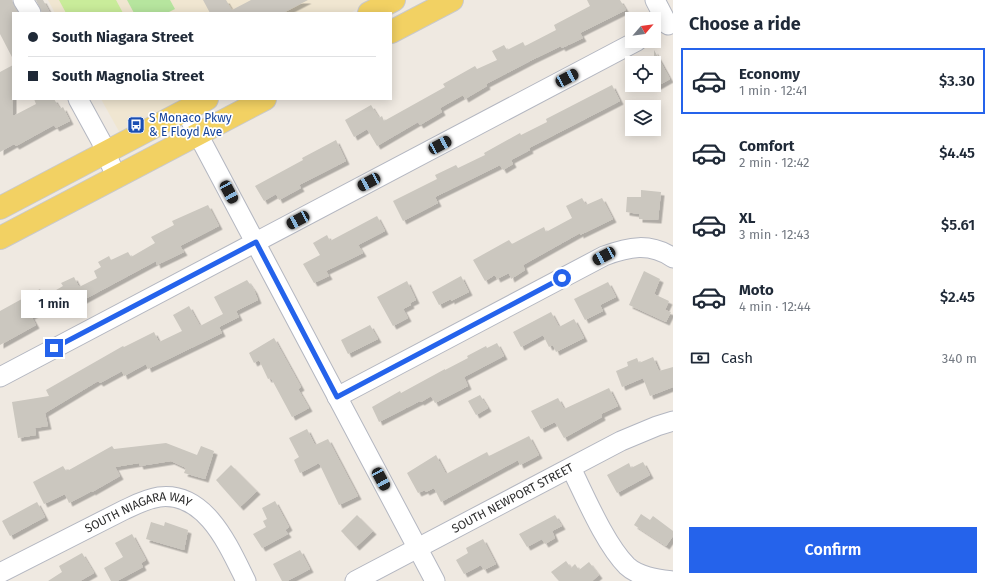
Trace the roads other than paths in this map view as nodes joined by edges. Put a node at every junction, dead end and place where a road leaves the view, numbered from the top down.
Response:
1 (24, 0) edge
2 (394, 0) edge
3 (452, 0) edge
4 (655, 0) edge
5 (30, 12) edge
6 (371, 12) edge
7 (665, 27) edge
8 (392, 31) edge
9 (625, 48) edge
10 (79, 100) edge
11 (205, 100) edge
12 (264, 100) edge
13 (186, 110) junction
14 (198, 135) junction
15 (106, 153) junction
16 (116, 177) junction
17 (0, 208) edge
18 (0, 238) edge
19 (256, 242) junction
20 (673, 258) edge
21 (0, 377) edge
22 (337, 397) junction
23 (673, 421) edge
24 (571, 468) junction
25 (417, 548) junction
26 (0, 573) edge
27 (246, 581) edge
28 (355, 581) edge
29 (435, 581) edge
30 (673, 581) edge

1 - 5 street
2 - 6 main road
3 - 8 main road
4 - 7 street
9 - 19 street
10 - 15 street
11 - 13 main road
12 - 14 main road
13 - 14 street
13 - 15 main road
14 - 16 main road
14 - 19 street
15 - 16 street
15 - 17 main road
16 - 18 main road
19 - 21 street
19 - 22 street
20 - 22 street
22 - 25 street
23 - 24 street, SOUTH NEWPORT STREET
24 - 25 street, SOUTH NEWPORT STREET
24 - 30 street
25 - 28 street, SOUTH NEWPORT STREET
25 - 29 street
26 - 27 street, SOUTH NIAGARA WAY

